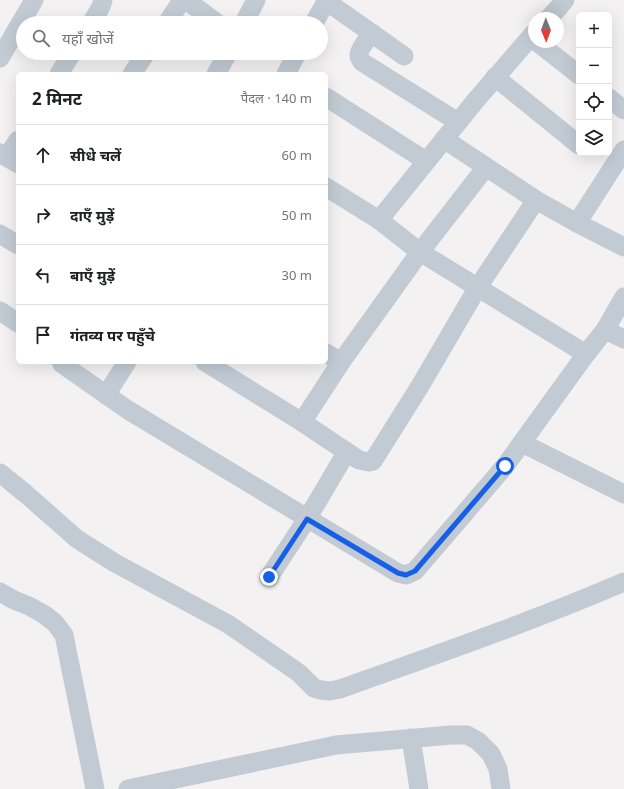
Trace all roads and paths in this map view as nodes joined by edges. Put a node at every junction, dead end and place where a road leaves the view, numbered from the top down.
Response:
1 (34, 0) edge
2 (103, 0) edge
3 (182, 0) edge
4 (186, 0) edge
5 (256, 0) edge
6 (565, 0) edge
7 (326, 1) edge
8 (554, 12) edge
9 (25, 16) edge
10 (95, 16) edge
11 (172, 16) edge
12 (208, 16) edge
13 (248, 16) edge
14 (318, 16) edge
15 (16, 31) edge
16 (372, 33) junction
17 (528, 44) edge
18 (546, 48) edge
19 (404, 56) dead end
20 (0, 58) edge
21 (68, 60) edge
22 (141, 60) edge
23 (224, 60) edge
24 (294, 60) edge
25 (60, 72) edge
26 (133, 72) edge
27 (217, 72) edge
28 (288, 72) edge
29 (576, 73) edge
30 (496, 77) junction
31 (328, 98) edge
32 (612, 100) edge
33 (624, 110) edge
34 (458, 122) junction
35 (444, 139) junction
36 (576, 143) edge
37 (16, 144) edge
38 (624, 150) edge
39 (8, 158) edge
40 (426, 161) junction
41 (486, 167) junction
42 (328, 187) edge
43 (536, 200) junction
44 (379, 220) junction
45 (577, 223) junction
46 (0, 234) edge
47 (16, 244) edge
48 (624, 247) edge
49 (420, 252) junction
50 (478, 287) junction
51 (624, 297) edge
52 (0, 311) edge
53 (16, 322) edge
54 (605, 330) junction
55 (624, 339) edge
56 (586, 354) junction
57 (334, 358) edge
58 (62, 364) edge
59 (125, 364) edge
60 (208, 364) edge
61 (106, 395) junction
62 (302, 422) junction
63 (522, 443) junction
64 (346, 452) junction
65 (0, 473) edge
66 (624, 494) edge
67 (307, 519) junction
68 (269, 577) dead end
69 (624, 582) edge
70 (5, 600) edge
71 (411, 738) junction
72 (95, 789) edge
73 (128, 789) edge
74 (419, 789) edge
75 (501, 789) edge

1 - 9 street
2 - 10 street
3 - 11 street
4 - 12 street
5 - 13 street
6 - 8 street
7 - 14 street
7 - 16 street
15 - 20 street
16 - 19 street
16 - 34 street
17 - 30 street
18 - 29 street
21 - 25 street
22 - 26 street
23 - 27 street
24 - 28 street
30 - 34 street
30 - 36 street
31 - 40 street
32 - 33 street
34 - 35 street
35 - 40 street
35 - 41 street
37 - 39 street
38 - 45 street
40 - 44 street
41 - 43 street
41 - 49 street
42 - 44 street
43 - 45 street
43 - 50 street
44 - 49 street
45 - 48 street
46 - 47 street
49 - 50 street
49 - 57 street
50 - 56 street
50 - 64 street
51 - 54 street
52 - 53 street
54 - 55 street
54 - 56 street
56 - 63 street
57 - 62 street
58 - 61 street
59 - 61 street
60 - 62 street
61 - 67 street
62 - 64 street
63 - 66 street
63 - 67 street
64 - 67 street
65 - 69 street
67 - 68 street
70 - 72 street
71 - 73 street
71 - 74 street
71 - 75 street

